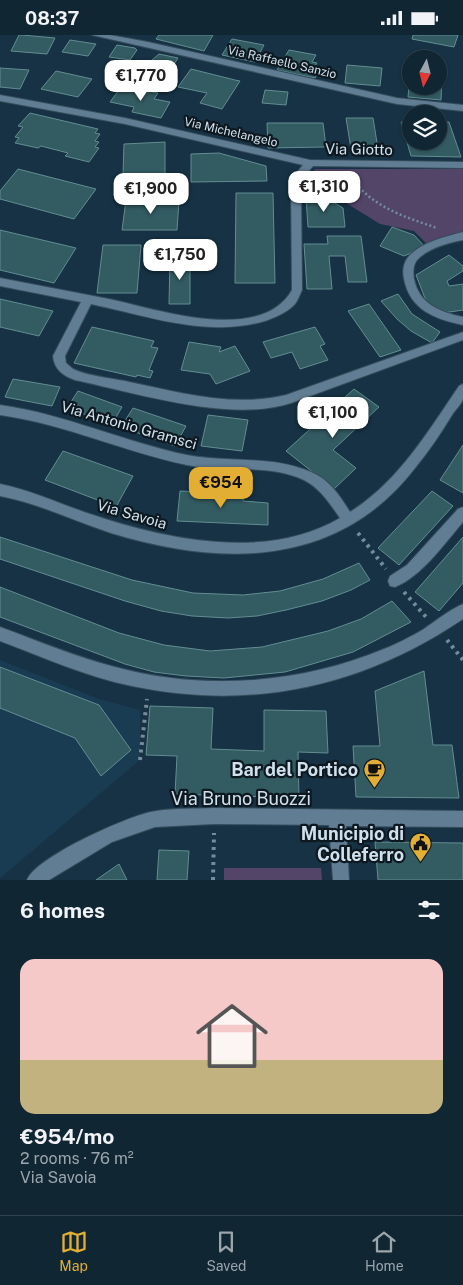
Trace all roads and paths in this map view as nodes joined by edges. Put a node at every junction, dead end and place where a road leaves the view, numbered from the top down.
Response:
1 (96, 35) edge
2 (0, 97) edge
3 (463, 108) edge
4 (310, 163) junction
5 (348, 164) junction
6 (463, 165) edge
7 (440, 229) dead end
8 (463, 236) edge
9 (0, 282) edge
10 (88, 299) junction
11 (463, 321) edge
12 (463, 337) edge
13 (463, 389) edge
14 (0, 411) edge
15 (0, 489) edge
16 (463, 513) edge
17 (348, 520) junction
18 (395, 581) junction
19 (463, 611) edge
20 (436, 629) junction
21 (0, 634) edge
22 (463, 660) edge
23 (148, 682) junction
24 (140, 760) dead end
25 (214, 816) junction
26 (337, 818) junction
27 (463, 819) edge
28 (35, 880) edge
29 (213, 880) edge
30 (341, 880) edge

1 - 3 street, Via Raffaello Sanzio
2 - 4 street, Via Michelangelo
4 - 5 street, Via Giotto
4 - 10 street, Via Giotto
5 - 6 street, Via Giotto
5 - 7 path
8 - 11 street
9 - 10 street, Via Giotto
10 - 12 street
13 - 17 street, Via Savoia
14 - 17 street, Via Antonio Gramsci
15 - 17 street, Via Savoia
16 - 18 street
17 - 18 path
18 - 20 path
19 - 20 street
20 - 22 path
20 - 23 street
21 - 23 street
23 - 24 path
25 - 26 street, Via Bruno Buozzi
25 - 28 street, Via Bruno Buozzi
25 - 29 path
26 - 27 street, Via Bruno Buozzi
26 - 30 street

